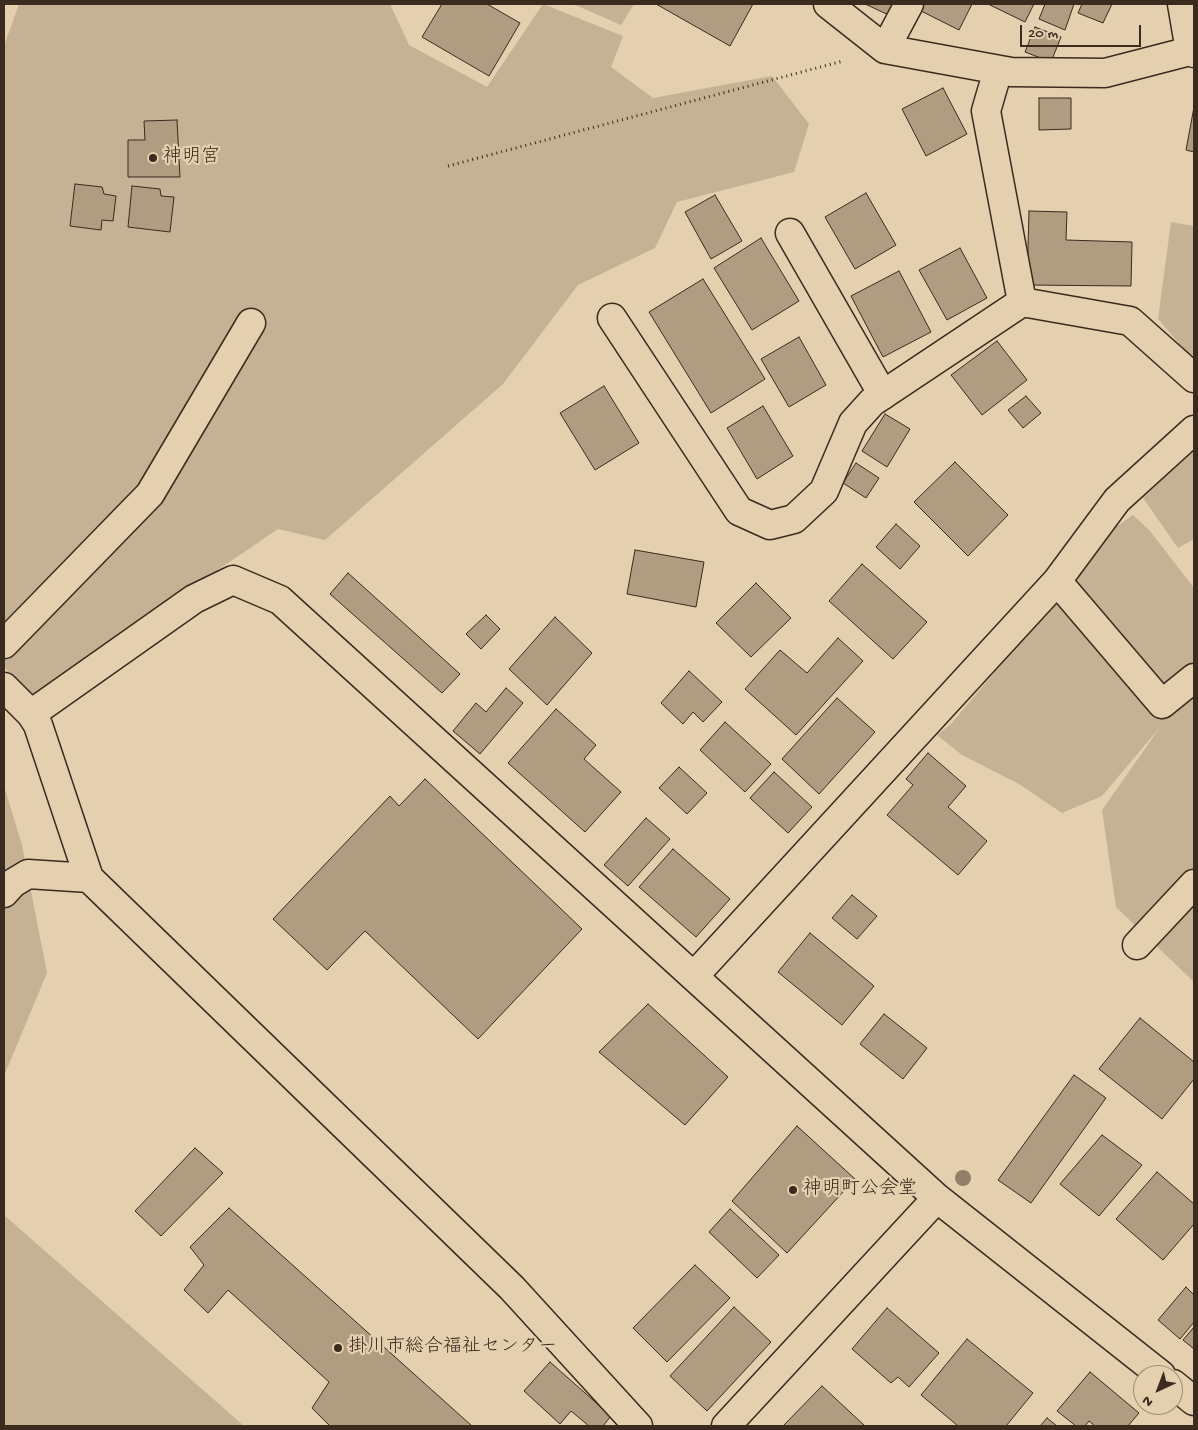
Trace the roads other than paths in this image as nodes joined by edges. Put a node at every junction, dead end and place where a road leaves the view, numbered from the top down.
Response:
1 (828, 4) edge
2 (909, 4) edge
3 (1182, 4) edge
4 (885, 49) junction
5 (1192, 52) edge
6 (998, 70) junction
7 (790, 233) dead end
8 (1022, 302) junction
9 (612, 318) dead end
10 (251, 323) dead end
11 (1194, 378) edge
12 (883, 396) junction
13 (1194, 430) edge
14 (1057, 581) junction
15 (4, 644) edge
16 (1194, 678) edge
17 (4, 687) edge
18 (31, 714) junction
19 (88, 878) junction
20 (1194, 884) edge
21 (4, 893) edge
22 (1137, 945) dead end
23 (694, 976) junction
24 (937, 1198) junction
25 (1148, 1365) edge
26 (1183, 1392) edge
27 (1194, 1401) edge
28 (638, 1426) edge
29 (726, 1426) edge

1 - 4 street
2 - 4 street
3 - 5 street
4 - 6 street
5 - 6 street
6 - 8 street
7 - 12 street
8 - 11 street
8 - 12 street
9 - 12 street
10 - 15 street
13 - 14 street
14 - 16 street
14 - 23 street
17 - 18 street
18 - 19 street
18 - 23 street
19 - 21 street
19 - 28 street
20 - 22 street
23 - 24 street
24 - 25 street
24 - 29 street
26 - 27 street

